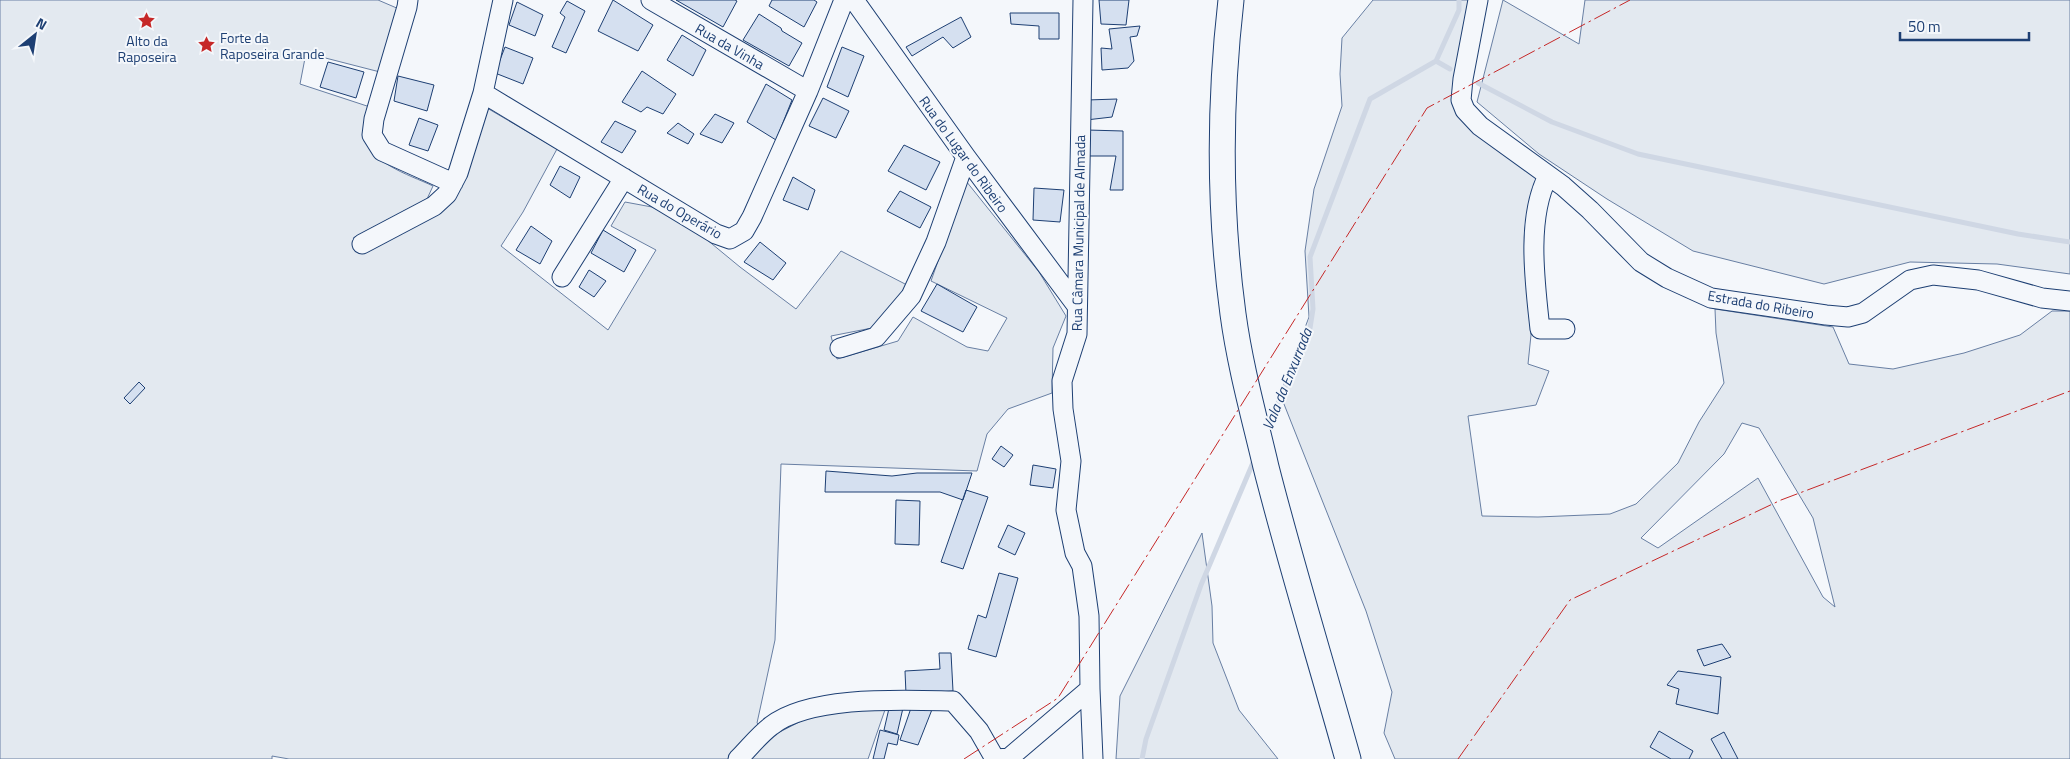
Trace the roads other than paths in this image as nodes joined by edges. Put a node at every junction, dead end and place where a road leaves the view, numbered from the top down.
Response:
1 (408, 0) edge
2 (503, 0) edge
3 (651, 0) edge
4 (844, 0) edge
5 (854, 0) edge
6 (1083, 0) edge
7 (1231, 0) edge
8 (1478, 0) edge
9 (808, 91) junction
10 (483, 93) junction
11 (966, 157) junction
12 (1548, 176) junction
13 (624, 178) junction
14 (453, 183) junction
15 (362, 244) dead end
16 (562, 277) dead end
17 (2070, 301) edge
18 (1077, 306) junction
19 (1565, 329) dead end
20 (840, 348) dead end
21 (1090, 689) junction
22 (738, 759) edge
23 (996, 759) edge
24 (1093, 759) edge
25 (1348, 759) edge

1 - 14 street
2 - 10 street
3 - 9 street, Rua da Vinha
4 - 9 street, Rua do Operário
5 - 11 street, Rua do Lugar do Ribeiro
6 - 18 street, Rua Câmara Municipal de Almada
7 - 25 main road
8 - 12 street, Estrada do Ribeiro
9 - 13 street, Rua do Operário
10 - 13 street, Rua do Operário
10 - 14 street
11 - 18 street, Rua do Lugar do Ribeiro
11 - 20 street
12 - 17 street, Estrada do Ribeiro
12 - 19 street
13 - 16 street
14 - 15 street
18 - 21 street, Rua Câmara Municipal de Almada
21 - 23 street
21 - 24 street, Rua Câmara Municipal de Almada
22 - 23 street

